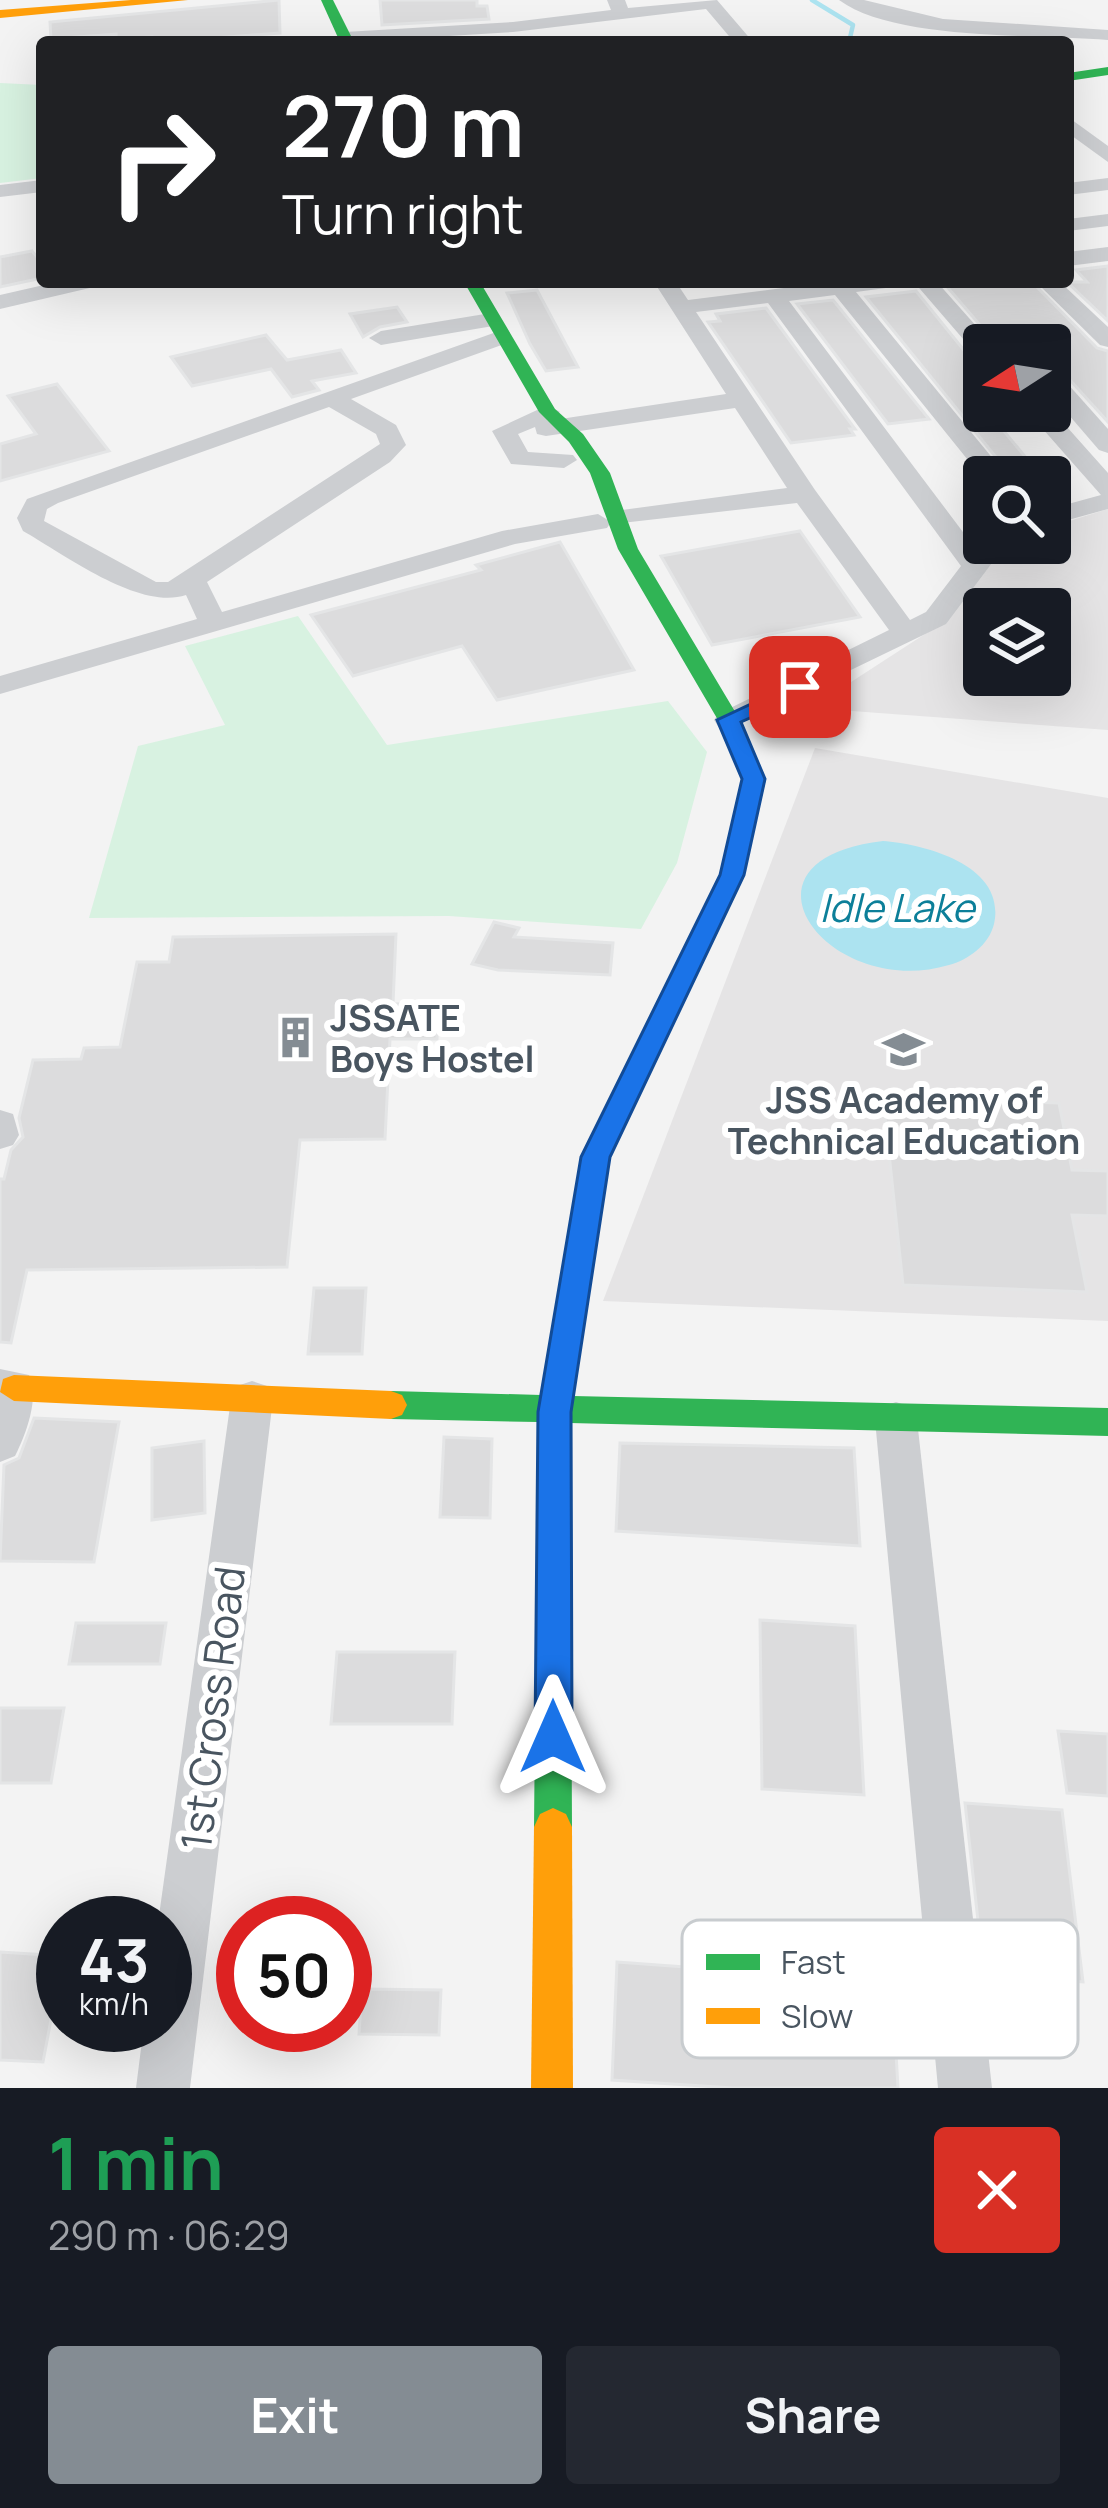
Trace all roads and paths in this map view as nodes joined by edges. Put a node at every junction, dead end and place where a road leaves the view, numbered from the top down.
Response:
1 (109, 0) edge
2 (182, 0) edge
3 (327, 0) edge
4 (848, 0) edge
5 (709, 1) edge
6 (618, 7) edge
7 (961, 7) dead end
8 (0, 11) edge
9 (1108, 15) edge
10 (916, 21) junction
11 (1064, 30) junction
12 (1108, 35) edge
13 (344, 36) edge
14 (379, 36) edge
15 (739, 36) edge
16 (1108, 76) edge
17 (1074, 80) edge
18 (1074, 128) edge
19 (1100, 150) edge
20 (1108, 184) edge
21 (36, 187) edge
22 (1074, 188) edge
23 (0, 191) edge
24 (1108, 220) edge
25 (1074, 224) edge
26 (1108, 254) edge
27 (1074, 258) edge
28 (60, 288) edge
29 (475, 288) edge
30 (669, 288) edge
31 (833, 288) edge
32 (841, 288) edge
33 (930, 288) edge
34 (1053, 288) edge
35 (773, 296) junction
36 (0, 302) edge
37 (683, 307) junction
38 (963, 325) edge
39 (501, 335) junction
40 (381, 338) dead end
41 (1108, 340) edge
42 (744, 399) junction
43 (1071, 402) edge
44 (339, 403) junction
45 (554, 422) junction
46 (1058, 432) edge
47 (1108, 445) edge
48 (977, 456) edge
49 (563, 460) junction
50 (1108, 489) edge
51 (804, 494) junction
52 (1108, 501) edge
53 (1071, 512) edge
54 (610, 520) junction
55 (963, 528) edge
56 (976, 564) edge
57 (192, 580) junction
58 (213, 623) junction
59 (906, 634) junction
60 (0, 685) edge
61 (729, 720) junction
62 (0, 1124) edge
63 (0, 1135) edge
64 (7, 1387) edge
65 (252, 1399) junction
66 (554, 1412) junction
67 (896, 1420) junction
68 (1108, 1422) edge
69 (0, 1443) edge
70 (948, 1920) edge
71 (962, 2058) edge
72 (163, 2088) edge
73 (552, 2088) edge
74 (965, 2088) edge

1 - 8 main road
2 - 8 main road
3 - 13 main road
4 - 10 street
5 - 6 street
5 - 15 street
6 - 14 street
7 - 10 street
9 - 11 street
10 - 11 street
11 - 12 street
16 - 17 main road
18 - 19 street
20 - 22 street
21 - 23 street
24 - 25 street
26 - 27 street
28 - 36 street
29 - 39 main road
30 - 37 street
31 - 35 street
32 - 48 street
33 - 38 street
34 - 41 street
35 - 37 street
35 - 55 street
37 - 42 street
39 - 40 street
39 - 44 street
39 - 45 main road
42 - 45 street
42 - 51 street
43 - 47 street
44 - 57 street
44 - 57 street
45 - 49 main road
45 - 49 street
45 - 54 main road
46 - 50 street
49 - 54 main road
51 - 54 street
51 - 59 street
52 - 53 street
54 - 58 street
54 - 61 main road
56 - 59 street
57 - 58 street
58 - 60 street
59 - 61 street
61 - 66 main road
62 - 63 street
64 - 65 main road
64 - 69 street
65 - 66 main road
65 - 72 street, 1st Cross Road
66 - 67 main road
66 - 73 main road
67 - 68 main road
67 - 70 street
71 - 74 street

